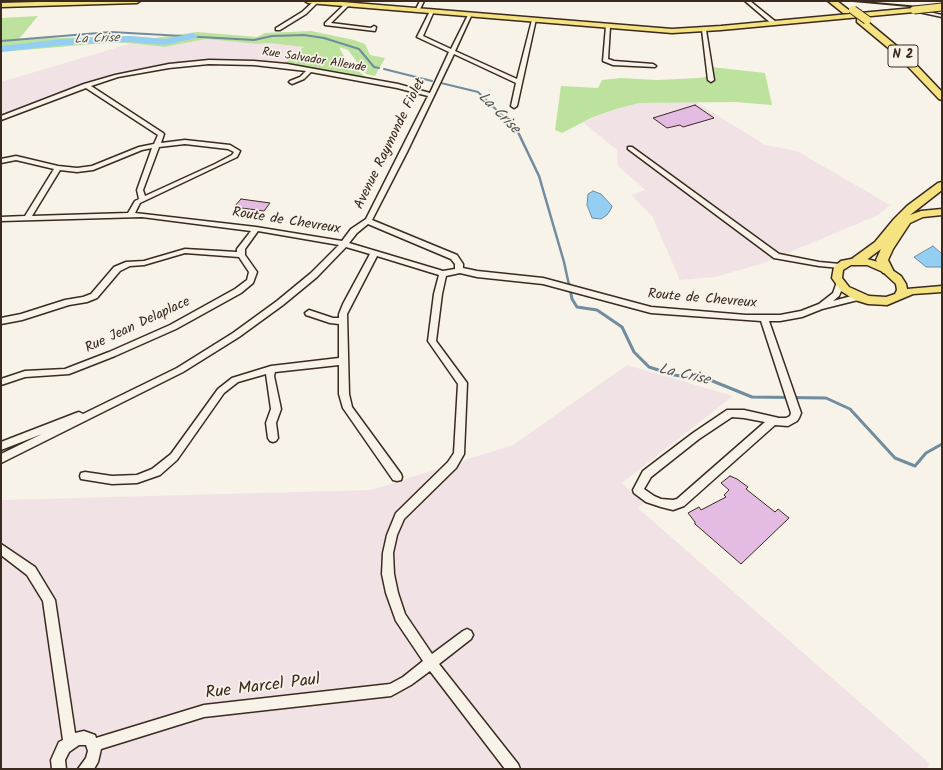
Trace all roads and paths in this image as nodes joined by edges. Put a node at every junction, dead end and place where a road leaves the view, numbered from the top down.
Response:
1 (137, 1) edge
2 (308, 1) edge
3 (422, 1) edge
4 (747, 1) edge
5 (832, 1) edge
6 (840, 1) edge
7 (317, 2) edge
8 (348, 4) junction
9 (1, 5) edge
10 (942, 7) edge
11 (417, 10) junction
12 (850, 10) junction
13 (432, 11) junction
14 (928, 11) junction
15 (942, 12) edge
16 (470, 14) junction
17 (942, 16) edge
18 (534, 20) junction
19 (863, 20) junction
20 (774, 23) junction
21 (374, 27) dead end
22 (608, 27) junction
23 (278, 29) dead end
24 (704, 30) junction
25 (452, 52) junction
26 (653, 66) dead end
27 (310, 70) junction
28 (711, 80) dead end
29 (292, 82) dead end
30 (520, 82) junction
31 (86, 85) junction
32 (942, 86) edge
33 (432, 92) junction
34 (942, 96) edge
35 (514, 106) dead end
36 (1, 118) edge
37 (157, 146) junction
38 (630, 148) dead end
39 (1, 161) edge
40 (58, 168) junction
41 (942, 185) edge
42 (142, 200) junction
43 (942, 212) edge
44 (131, 215) junction
45 (28, 218) junction
46 (1, 219) edge
47 (368, 221) junction
48 (256, 229) junction
49 (344, 244) junction
50 (374, 254) junction
51 (241, 255) junction
52 (858, 262) junction
53 (459, 270) junction
54 (838, 270) junction
55 (887, 270) junction
56 (443, 274) junction
57 (897, 278) junction
58 (840, 284) junction
59 (942, 289) edge
60 (900, 295) junction
61 (859, 297) junction
62 (820, 308) junction
63 (309, 313) dead end
64 (764, 318) junction
65 (1, 321) edge
66 (342, 321) junction
67 (344, 361) junction
68 (271, 369) junction
69 (1, 382) edge
70 (118, 401) junction
71 (773, 421) junction
72 (273, 438) dead end
73 (1, 446) edge
74 (1, 459) edge
75 (85, 476) dead end
76 (397, 477) dead end
77 (1, 549) edge
78 (466, 634) dead end
79 (431, 663) junction
80 (70, 742) junction
81 (94, 745) junction
82 (57, 768) edge
83 (85, 769) edge
84 (513, 769) edge

1 - 9 main road
2 - 7 main road
3 - 11 street
4 - 20 street
5 - 12 highway, N 2
6 - 12 highway, N 2
7 - 8 main road
7 - 23 street
8 - 11 main road
8 - 21 street
10 - 14 main road, bridge
11 - 13 main road
12 - 19 highway, N 2
13 - 16 main road
13 - 25 street
14 - 15 street
14 - 17 street
14 - 20 main road, bridge
16 - 18 main road
16 - 25 street, Avenue Raymonde Fiolet
18 - 22 main road
18 - 30 street
19 - 32 highway, N 2
19 - 34 highway, N 2
20 - 24 main road
22 - 24 main road
22 - 26 street
24 - 28 street
25 - 30 street
25 - 33 street, Avenue Raymonde Fiolet
27 - 29 street
27 - 31 street, Rue Salvador Allende
27 - 33 street, Rue Salvador Allende
30 - 35 street
31 - 36 street, Rue Salvador Allende
31 - 37 street
33 - 47 street, Avenue Raymonde Fiolet
37 - 40 street
37 - 42 street
37 - 42 street
38 - 54 street
39 - 40 street
40 - 45 street
41 - 52 highway
42 - 44 street
43 - 55 highway
44 - 45 street, Route de Chevreux
44 - 48 street, Route de Chevreux
45 - 46 street, Route de Chevreux
47 - 49 street, Avenue Raymonde Fiolet
47 - 53 street
48 - 49 street, Route de Chevreux
48 - 51 street
49 - 50 street, Route de Chevreux
49 - 70 street, Avenue Raymonde Fiolet
50 - 56 street, Route de Chevreux
50 - 66 street
51 - 65 street
51 - 69 street, Rue Jean Delaplace
52 - 54 main road
52 - 55 main road
53 - 56 street
53 - 64 street, Route de Chevreux
54 - 58 main road
55 - 57 main road
56 - 79 street
57 - 59 main road
57 - 60 main road
58 - 61 main road
58 - 62 street, Route de Chevreux
59 - 60 main road
60 - 61 main road
61 - 62 street, Route de Chevreux
62 - 64 street, Route de Chevreux
63 - 66 street
64 - 71 street
66 - 67 street
67 - 68 street
67 - 76 street
68 - 72 street
68 - 75 street
70 - 73 street, Avenue Raymonde Fiolet
70 - 74 street, Avenue Raymonde Fiolet
71 - 71 street
77 - 80 street
78 - 79 street, Rue Marcel Paul
79 - 81 street, Rue Marcel Paul
79 - 84 street
80 - 81 street
80 - 82 street
81 - 83 street

